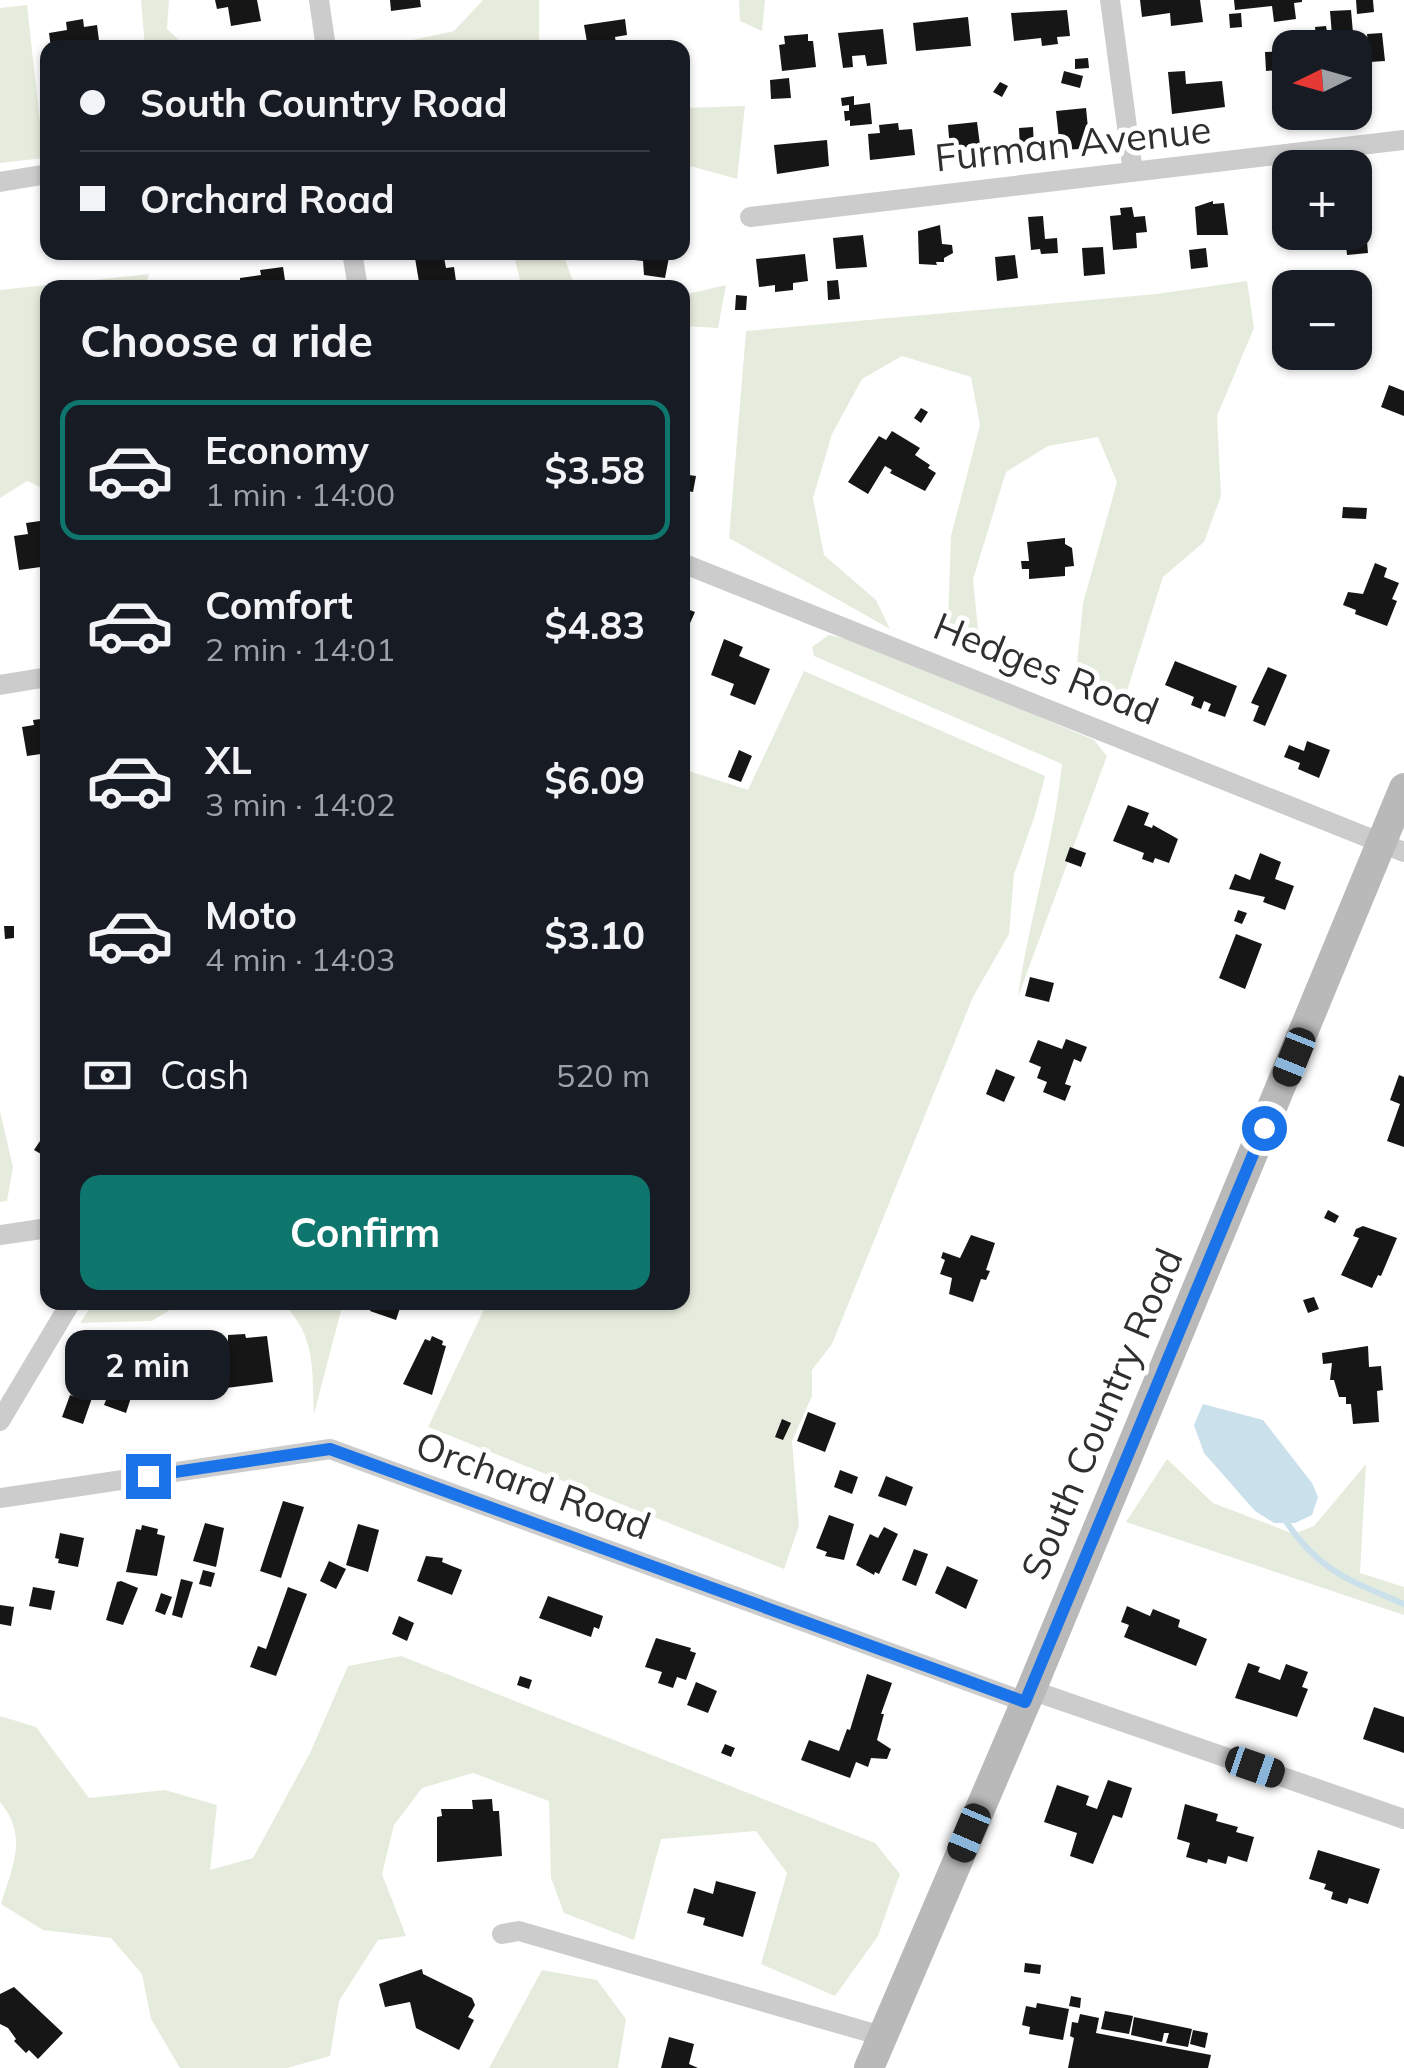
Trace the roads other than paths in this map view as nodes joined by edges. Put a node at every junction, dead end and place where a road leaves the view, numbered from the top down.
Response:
1 (319, 0) edge
2 (1110, 0) edge
3 (325, 40) edge
4 (1404, 140) edge
5 (1133, 172) junction
6 (40, 175) edge
7 (0, 182) edge
8 (750, 217) dead end
9 (690, 566) edge
10 (40, 678) edge
11 (0, 685) edge
12 (1404, 788) edge
13 (1393, 847) edge
14 (40, 1229) edge
15 (0, 1234) edge
16 (66, 1310) edge
17 (0, 1422) edge
18 (0, 1498) edge
19 (1028, 1696) junction
20 (1404, 1819) edge
21 (502, 1934) dead end
22 (882, 2036) junction
23 (869, 2068) edge

1 - 3 street
2 - 5 street
4 - 5 street, Furman Avenue
5 - 8 street, Furman Avenue
6 - 7 street
9 - 13 street, Hedges Road
10 - 11 street
12 - 13 main road, South Country Road
13 - 19 main road, South Country Road
14 - 15 street
16 - 17 street
18 - 19 street, Orchard Road
19 - 20 street, Orchard Road
19 - 22 main road, South Country Road
21 - 22 street
22 - 23 main road, South Country Road

